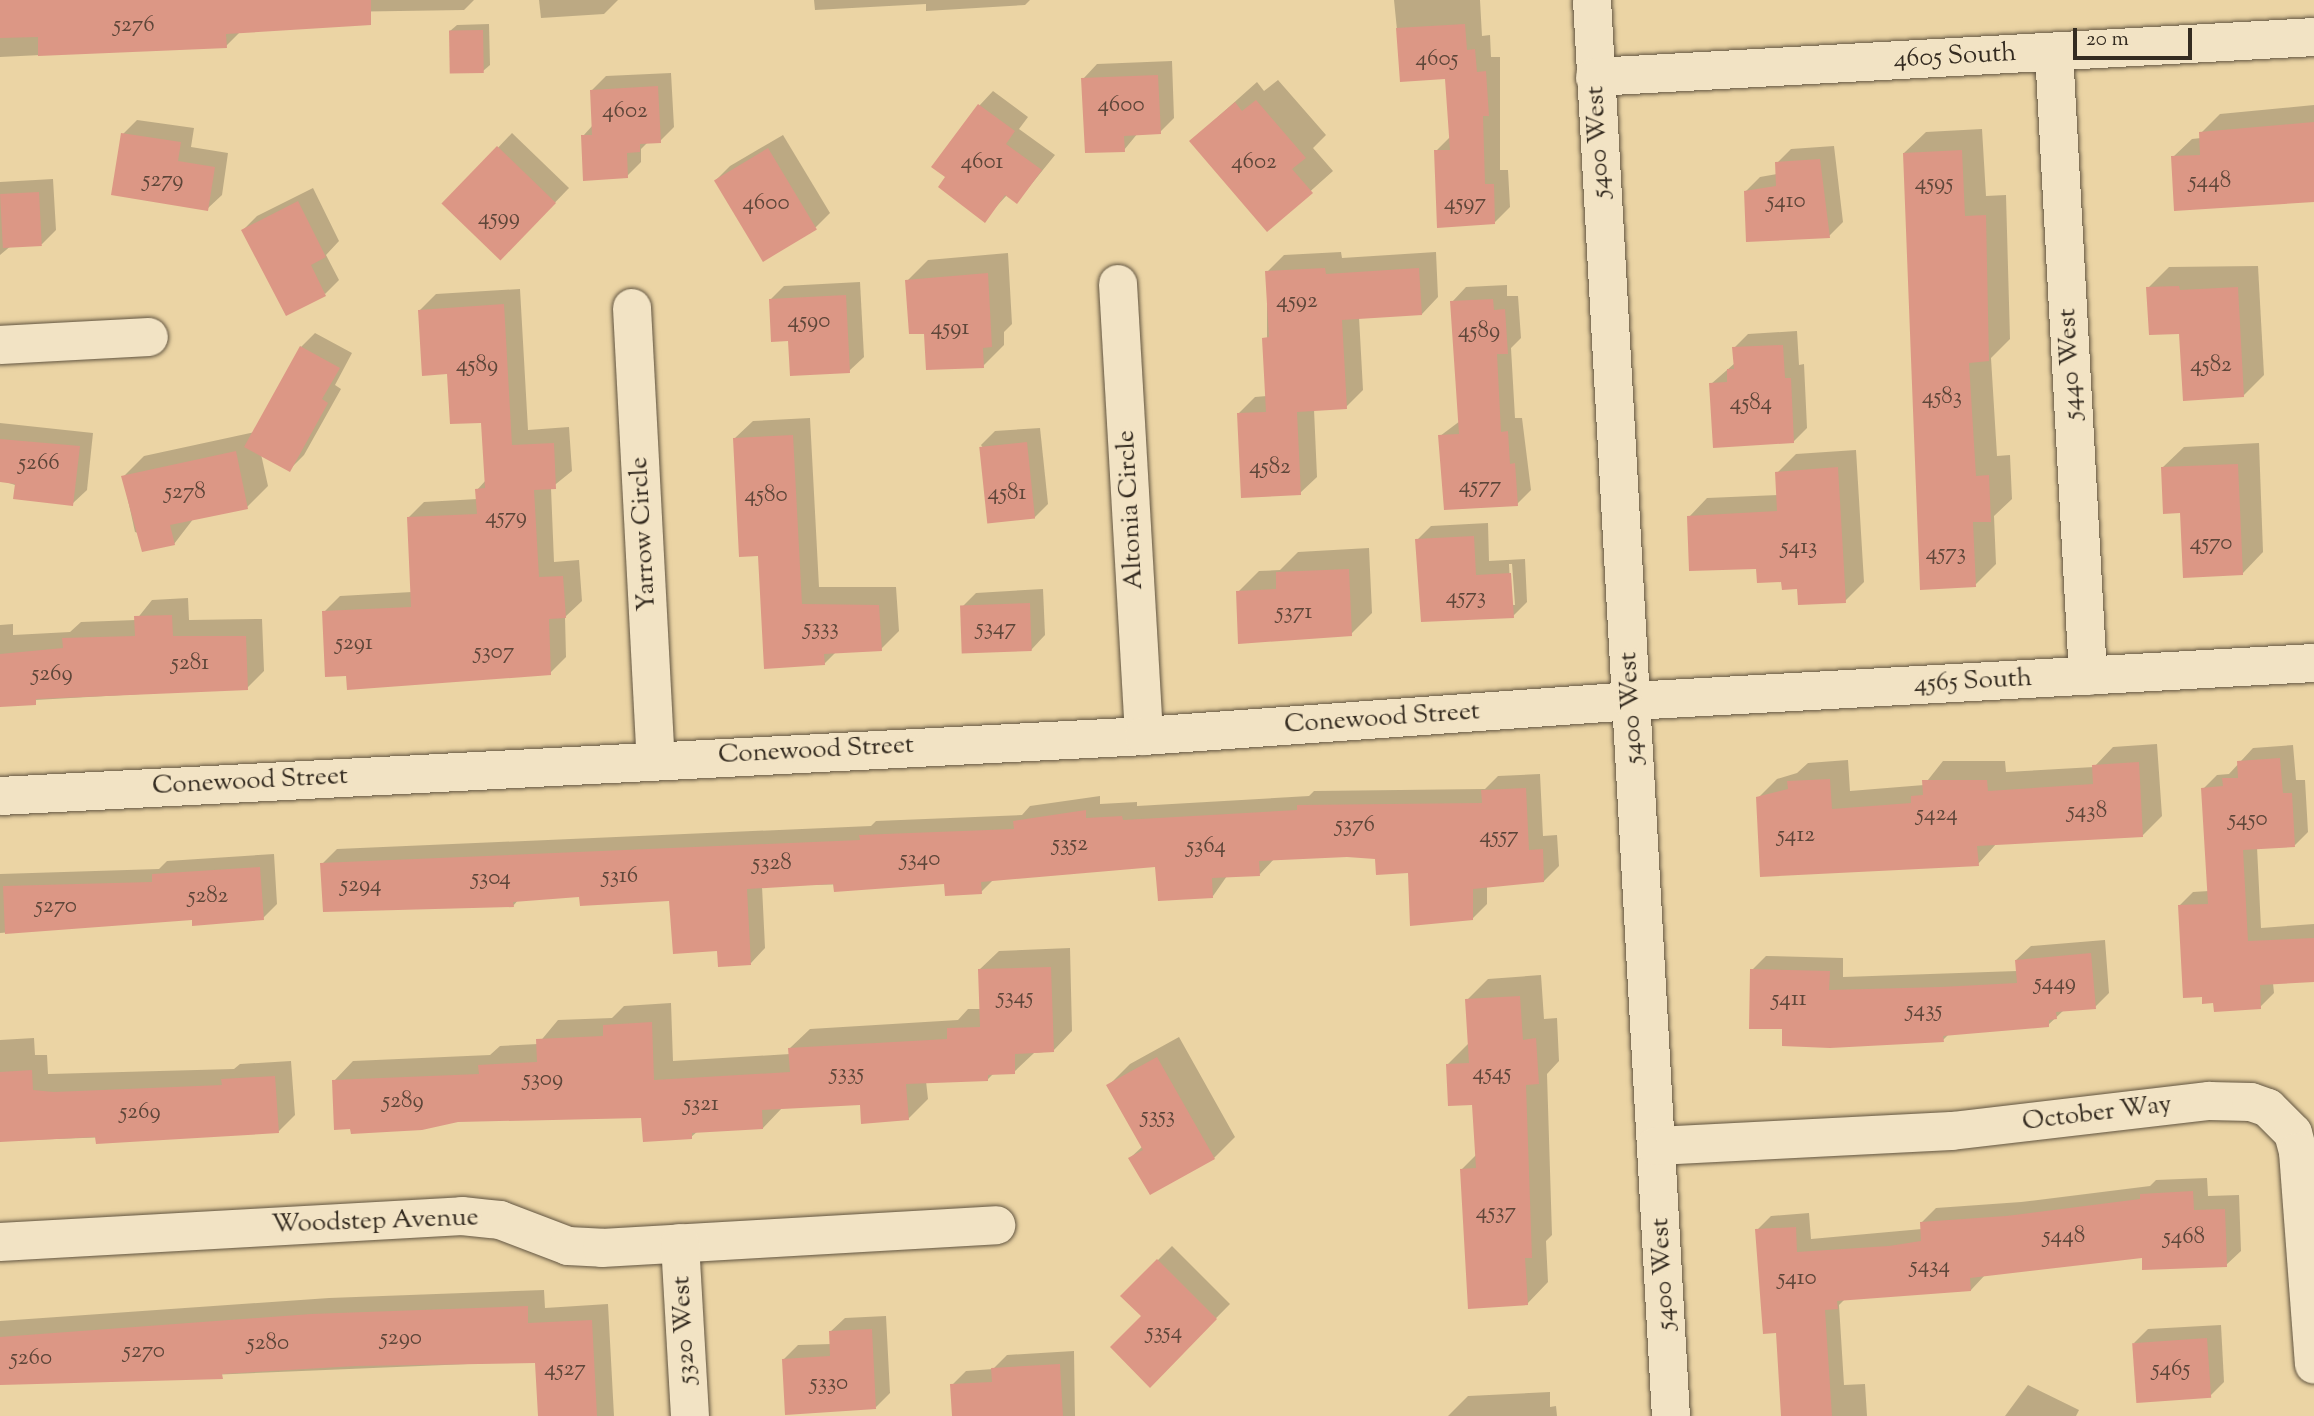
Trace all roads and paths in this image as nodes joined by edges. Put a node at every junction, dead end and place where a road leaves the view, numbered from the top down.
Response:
1 (1591, 0) edge
2 (2314, 37) edge
3 (2054, 52) junction
4 (1595, 77) junction
5 (1118, 284) dead end
6 (632, 308) dead end
7 (149, 337) dead end
8 (0, 345) edge
9 (2314, 663) edge
10 (2088, 676) junction
11 (1632, 701) junction
12 (1144, 736) junction
13 (656, 759) junction
14 (0, 796) edge
15 (1656, 1146) junction
16 (996, 1224) dead end
17 (0, 1242) edge
18 (680, 1243) junction
19 (2314, 1364) edge
20 (690, 1416) edge
21 (1671, 1416) edge

1 - 4 street, 5400 West
2 - 3 street, 4605 South
3 - 4 street, 4605 South
3 - 10 street, 5440 West
4 - 11 street, 5400 West
5 - 12 street, Altonia Circle
6 - 13 street, Yarrow Circle
7 - 8 street
9 - 10 street, 4565 South
10 - 11 street, 4565 South
11 - 12 street, Conewood Street
11 - 15 street, 5400 West
12 - 13 street, Conewood Street
13 - 14 street, Conewood Street
15 - 19 street, October Way
15 - 21 street, 5400 West
16 - 18 street, Woodstep Avenue
17 - 18 street, Woodstep Avenue
18 - 20 street, 5320 West

